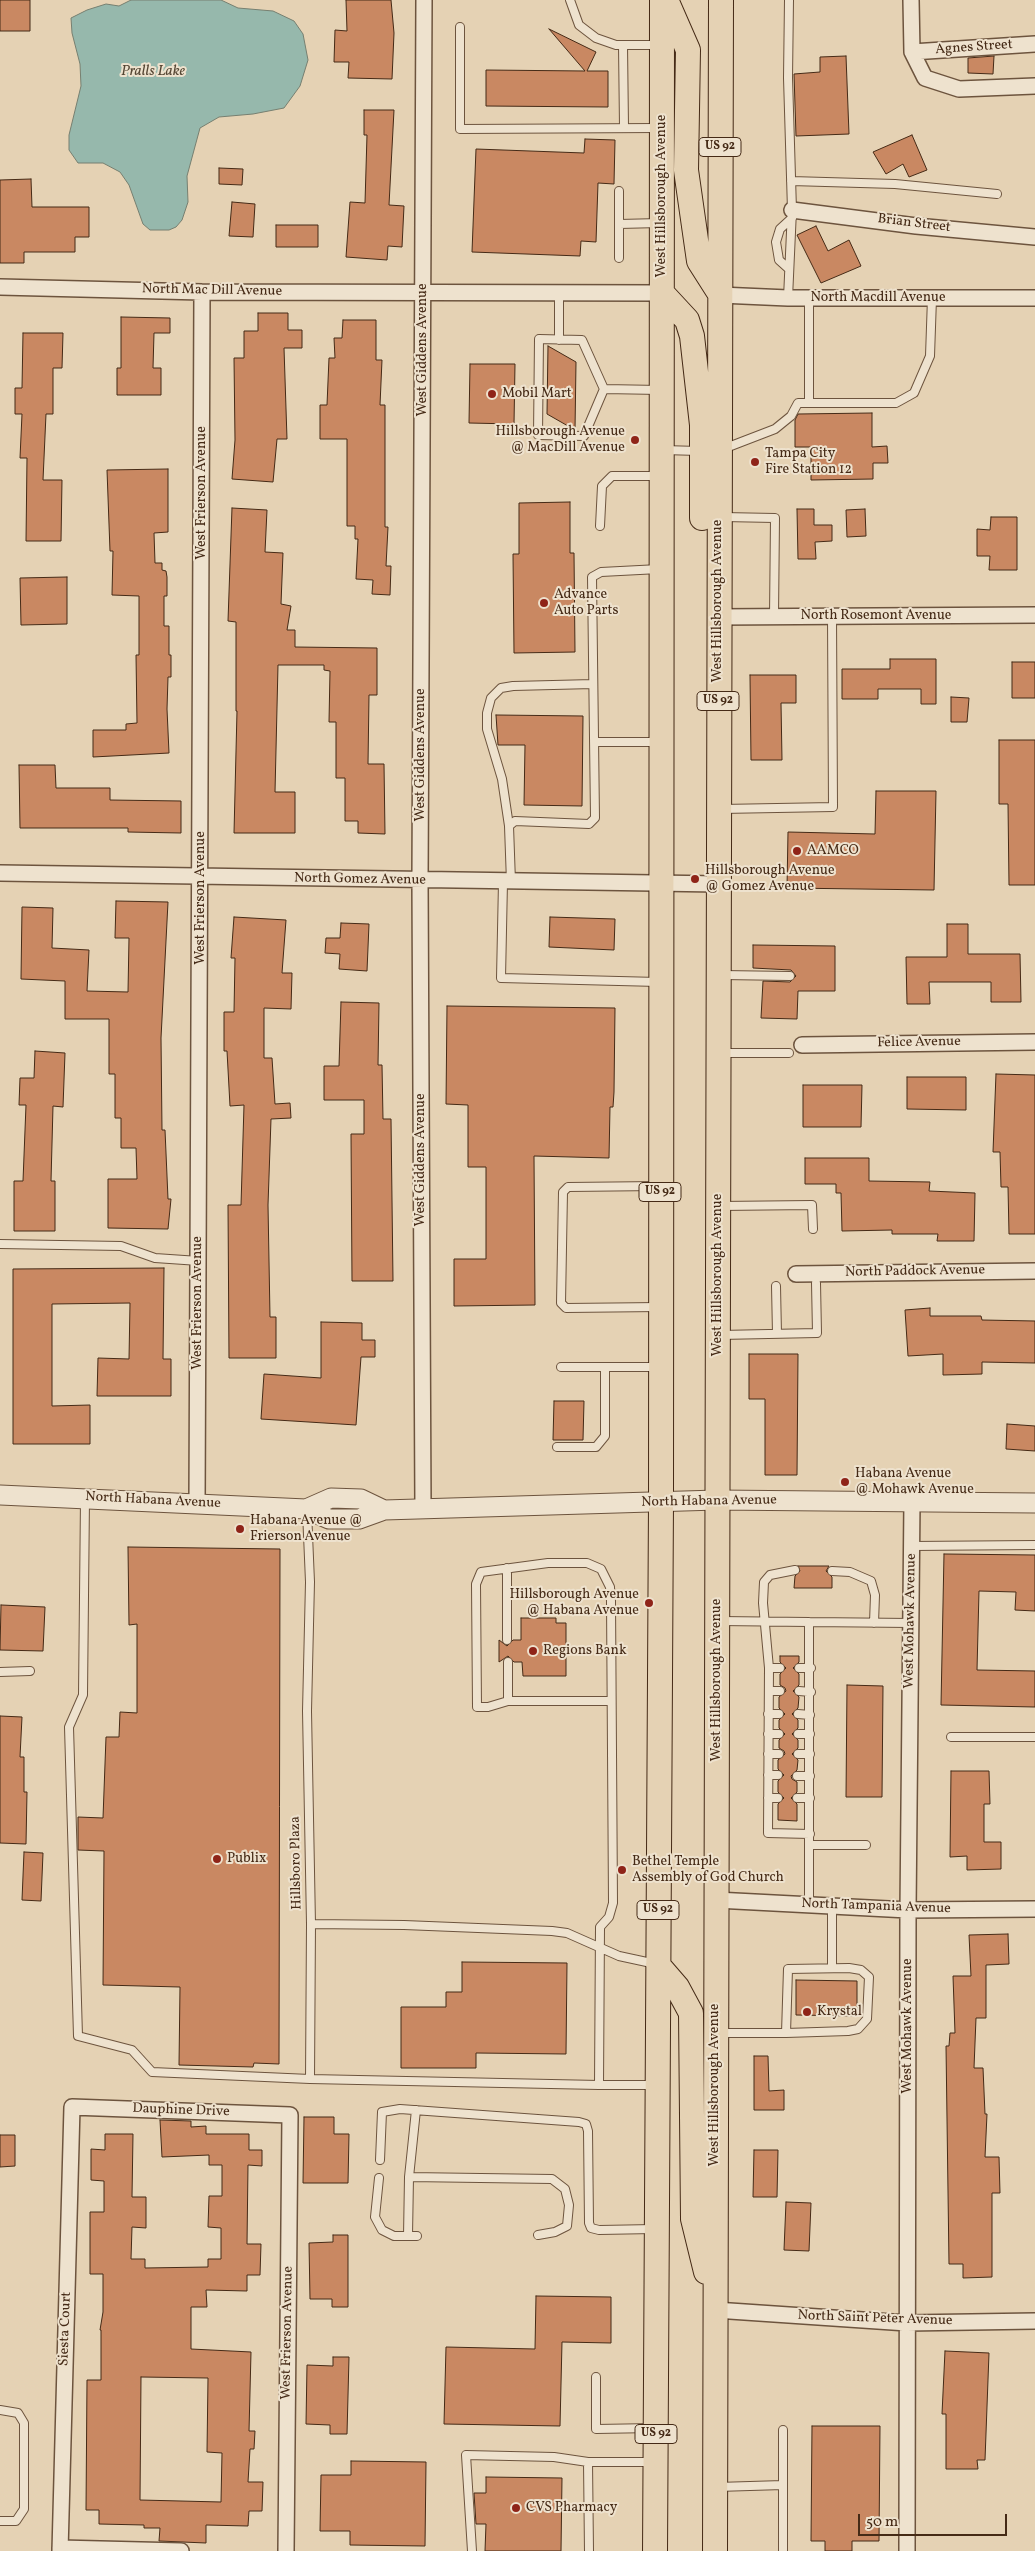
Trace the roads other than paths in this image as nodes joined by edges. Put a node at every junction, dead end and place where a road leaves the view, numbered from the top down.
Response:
1 (424, 0) edge
2 (570, 0) edge
3 (664, 0) edge
4 (721, 0) edge
5 (789, 0) edge
6 (911, 0) edge
7 (460, 27) dead end
8 (1035, 44) edge
9 (623, 45) junction
10 (662, 45) junction
11 (912, 52) junction
12 (1035, 86) edge
13 (624, 127) junction
14 (662, 128) junction
15 (792, 181) junction
16 (619, 192) dead end
17 (997, 194) dead end
18 (792, 214) junction
19 (662, 223) junction
20 (619, 224) junction
21 (1035, 237) edge
22 (619, 258) dead end
23 (790, 269) junction
24 (0, 287) edge
25 (202, 292) junction
26 (423, 293) junction
27 (559, 293) junction
28 (662, 293) junction
29 (720, 295) junction
30 (788, 298) junction
31 (809, 298) junction
32 (932, 298) junction
33 (1035, 298) edge
34 (559, 340) junction
35 (604, 389) junction
36 (662, 390) junction
37 (809, 402) junction
38 (662, 450) junction
39 (711, 451) junction
40 (662, 476) junction
41 (719, 517) junction
42 (600, 526) dead end
43 (661, 569) junction
44 (1035, 614) edge
45 (774, 616) junction
46 (832, 616) junction
47 (718, 617) junction
48 (594, 684) junction
49 (594, 742) junction
50 (660, 742) junction
51 (719, 809) junction
52 (509, 826) junction
53 (0, 873) edge
54 (201, 877) junction
55 (420, 881) junction
56 (507, 882) junction
57 (660, 883) junction
58 (719, 884) junction
59 (719, 975) junction
60 (790, 976) dead end
61 (660, 982) junction
62 (1035, 1042) edge
63 (796, 1049) joint
64 (719, 1052) junction
65 (660, 1186) junction
66 (718, 1206) junction
67 (813, 1229) dead end
68 (0, 1244) edge
69 (199, 1261) junction
70 (1035, 1271) edge
71 (796, 1274) dead end
72 (816, 1283) dead end
73 (776, 1286) dead end
74 (660, 1307) junction
75 (777, 1334) junction
76 (718, 1335) junction
77 (561, 1367) dead end
78 (605, 1367) junction
79 (661, 1367) junction
80 (557, 1447) dead end
81 (0, 1494) edge
82 (85, 1498) junction
83 (717, 1500) junction
84 (912, 1501) junction
85 (661, 1502) junction
86 (197, 1503) junction
87 (1035, 1503) edge
88 (306, 1509) junction
89 (423, 1510) junction
90 (1035, 1545) edge
91 (912, 1546) junction
92 (507, 1568) junction
93 (795, 1570) dead end
94 (832, 1571) dead end
95 (765, 1620) junction
96 (717, 1621) junction
97 (809, 1622) junction
98 (874, 1623) junction
99 (911, 1623) junction
100 (507, 1640) dead end
101 (508, 1662) dead end
102 (769, 1668) junction
103 (780, 1668) dead end
104 (799, 1668) dead end
105 (811, 1668) junction
106 (30, 1671) dead end
107 (0, 1672) edge
108 (769, 1691) junction
109 (780, 1691) dead end
110 (799, 1691) dead end
111 (811, 1692) junction
112 (508, 1701) junction
113 (611, 1701) junction
114 (768, 1714) junction
115 (779, 1714) dead end
116 (798, 1714) dead end
117 (810, 1715) junction
118 (768, 1734) junction
119 (779, 1734) dead end
120 (798, 1734) dead end
121 (810, 1734) junction
122 (951, 1737) dead end
123 (1035, 1737) edge
124 (768, 1754) junction
125 (778, 1754) dead end
126 (798, 1754) dead end
127 (810, 1754) junction
128 (768, 1775) junction
129 (778, 1775) dead end
130 (797, 1776) dead end
131 (810, 1776) junction
132 (768, 1798) junction
133 (778, 1798) dead end
134 (797, 1798) dead end
135 (810, 1798) junction
136 (810, 1834) junction
137 (810, 1845) junction
138 (866, 1845) dead end
139 (716, 1900) junction
140 (809, 1905) junction
141 (832, 1906) junction
142 (1035, 1909) edge
143 (908, 1910) junction
144 (311, 1924) junction
145 (599, 1947) junction
146 (658, 1965) junction
147 (832, 1968) junction
148 (786, 2033) junction
149 (716, 2034) junction
150 (310, 2079) junction
151 (599, 2085) junction
152 (657, 2086) junction
153 (72, 2107) joint
154 (416, 2110) junction
155 (290, 2115) joint
156 (380, 2160) dead end
157 (379, 2178) dead end
158 (409, 2178) junction
159 (656, 2229) junction
160 (538, 2235) dead end
161 (408, 2236) junction
162 (417, 2236) dead end
163 (715, 2310) junction
164 (1035, 2321) edge
165 (907, 2323) junction
166 (596, 2377) dead end
167 (0, 2410) edge
168 (656, 2428) junction
169 (782, 2430) dead end
170 (588, 2462) junction
171 (656, 2462) junction
172 (782, 2485) junction
173 (715, 2487) junction
174 (0, 2521) edge
175 (60, 2550) edge
176 (181, 2551) edge
177 (286, 2551) edge
178 (472, 2551) edge
179 (589, 2551) edge
180 (655, 2551) edge
181 (715, 2551) edge
182 (782, 2551) edge
183 (907, 2551) edge

1 - 26 street, West Giddens Avenue
2 - 9 lane
3 - 10 main road, West Hillsborough Avenue / US 92
3 - 29 main road
4 - 29 main road, West Hillsborough Avenue / US 92
5 - 15 lane
6 - 11 street
7 - 13 lane
8 - 11 street, Agnes Street
9 - 10 lane
9 - 13 lane
10 - 14 main road, West Hillsborough Avenue / US 92
11 - 12 street
13 - 14 lane
14 - 19 main road, West Hillsborough Avenue / US 92
15 - 17 lane
15 - 18 lane
16 - 20 lane
18 - 21 street, Brian Street
18 - 23 lane
18 - 23 lane
19 - 20 lane
19 - 28 main road, West Hillsborough Avenue / US 92
20 - 22 lane
23 - 30 lane
24 - 25 street, North Mac Dill Avenue
25 - 26 street, North Mac Dill Avenue
25 - 54 street, West Frierson Avenue
26 - 27 street
26 - 55 street, West Giddens Avenue
27 - 28 street
27 - 34 lane
28 - 36 main road, West Hillsborough Avenue / US 92
28 - 39 main road
29 - 30 street, North Macdill Avenue
29 - 39 main road, West Hillsborough Avenue / US 92
30 - 31 street, North Macdill Avenue
31 - 32 street, North Macdill Avenue
31 - 37 lane
32 - 33 street, North Macdill Avenue
32 - 37 lane
34 - 35 lane
34 - 35 lane
35 - 36 lane
36 - 38 main road, West Hillsborough Avenue / US 92
37 - 39 lane
38 - 39 lane
38 - 40 main road, West Hillsborough Avenue / US 92
39 - 41 main road, West Hillsborough Avenue / US 92
39 - 47 main road
40 - 42 lane
40 - 43 main road, West Hillsborough Avenue / US 92
41 - 45 lane
41 - 47 main road, West Hillsborough Avenue / US 92
43 - 48 lane
43 - 50 main road, West Hillsborough Avenue / US 92
44 - 46 street, North Rosemont Avenue
45 - 46 street, North Rosemont Avenue
45 - 47 street, North Rosemont Avenue
46 - 51 lane
47 - 51 main road, West Hillsborough Avenue / US 92
48 - 49 lane
48 - 52 lane
49 - 50 lane
49 - 52 lane
50 - 57 main road, West Hillsborough Avenue / US 92
51 - 58 main road, West Hillsborough Avenue / US 92
52 - 56 lane
53 - 54 street, North Gomez Avenue
54 - 55 street, North Gomez Avenue
54 - 69 street, West Frierson Avenue
55 - 56 street, North Gomez Avenue
55 - 89 street, West Giddens Avenue
56 - 57 street, North Gomez Avenue
56 - 61 lane
57 - 58 street, North Gomez Avenue
57 - 61 main road, West Hillsborough Avenue / US 92
58 - 59 main road, West Hillsborough Avenue / US 92
59 - 60 lane
59 - 64 main road, West Hillsborough Avenue / US 92
61 - 65 main road, West Hillsborough Avenue / US 92
62 - 63 street, Felice Avenue
63 - 64 lane
64 - 66 main road, West Hillsborough Avenue / US 92
65 - 74 main road, West Hillsborough Avenue / US 92
65 - 74 lane
66 - 67 lane
66 - 76 main road, West Hillsborough Avenue / US 92
68 - 69 lane
69 - 86 street, West Frierson Avenue
70 - 71 street, North Paddock Avenue
72 - 75 lane
73 - 75 lane
74 - 79 main road, West Hillsborough Avenue / US 92
75 - 76 lane
76 - 83 main road, West Hillsborough Avenue / US 92
77 - 78 lane
78 - 79 lane
78 - 80 lane
79 - 85 main road, West Hillsborough Avenue / US 92
81 - 82 street, North Habana Avenue
82 - 86 street, North Habana Avenue
82 - 150 lane
83 - 84 street, North Habana Avenue
83 - 85 street, North Habana Avenue
83 - 96 main road, West Hillsborough Avenue / US 92
84 - 87 street, North Habana Avenue
84 - 91 street, West Mohawk Avenue
85 - 89 street, North Habana Avenue
85 - 146 main road, West Hillsborough Avenue / US 92
86 - 88 street, North Habana Avenue
88 - 89 street, North Habana Avenue
88 - 144 lane, Hillsboro Plaza
90 - 91 lane
91 - 99 street, West Mohawk Avenue
92 - 100 lane
92 - 112 lane
92 - 113 lane
93 - 95 lane
94 - 98 lane
95 - 96 lane
95 - 97 lane
95 - 102 lane
96 - 139 main road, West Hillsborough Avenue / US 92
97 - 98 lane
97 - 105 lane
98 - 99 lane
99 - 143 street, West Mohawk Avenue
101 - 112 lane
102 - 103 lane
102 - 108 lane
104 - 105 lane
105 - 111 lane
106 - 107 lane
108 - 109 lane
108 - 114 lane
110 - 111 lane
111 - 117 lane
112 - 113 lane
113 - 145 lane
114 - 115 lane
114 - 118 lane
116 - 117 lane
117 - 121 lane
118 - 119 lane
118 - 124 lane
120 - 121 lane
121 - 127 lane
122 - 123 lane
124 - 125 lane
124 - 128 lane
126 - 127 lane
127 - 131 lane
128 - 129 lane
128 - 132 lane
130 - 131 lane
131 - 135 lane
132 - 133 lane
132 - 136 lane
134 - 135 lane
135 - 136 lane
136 - 137 lane
137 - 138 lane
137 - 140 lane
139 - 140 street, North Tampania Avenue
139 - 149 main road, West Hillsborough Avenue / US 92
140 - 141 street, North Tampania Avenue
141 - 143 street, North Tampania Avenue
141 - 147 lane
142 - 143 street, North Tampania Avenue
143 - 165 street, West Mohawk Avenue
144 - 145 lane, Hillsboro Plaza
144 - 150 lane
145 - 146 lane, Hillsboro Plaza
145 - 151 lane
146 - 152 main road, West Hillsborough Avenue / US 92
146 - 163 main road
147 - 148 lane
147 - 148 lane
148 - 149 lane
149 - 163 main road, West Hillsborough Avenue / US 92
150 - 151 lane
151 - 152 lane
152 - 159 main road, West Hillsborough Avenue / US 92
153 - 155 street, Dauphine Drive
153 - 175 street, Siesta Court
154 - 156 lane
154 - 158 lane
154 - 159 lane
155 - 177 street, West Frierson Avenue
157 - 161 lane
158 - 160 lane
158 - 161 lane
159 - 168 main road, West Hillsborough Avenue / US 92
161 - 162 lane
163 - 165 street, North Saint Peter Avenue
163 - 173 main road, West Hillsborough Avenue / US 92
164 - 165 street, North Saint Peter Avenue
165 - 183 street, West Mohawk Avenue
166 - 168 lane
167 - 174 lane
168 - 171 main road, West Hillsborough Avenue / US 92
169 - 172 lane
170 - 171 lane
170 - 178 lane
170 - 179 lane
171 - 180 main road, West Hillsborough Avenue / US 92
172 - 173 lane
172 - 182 lane
173 - 181 main road, West Hillsborough Avenue / US 92
175 - 176 street

